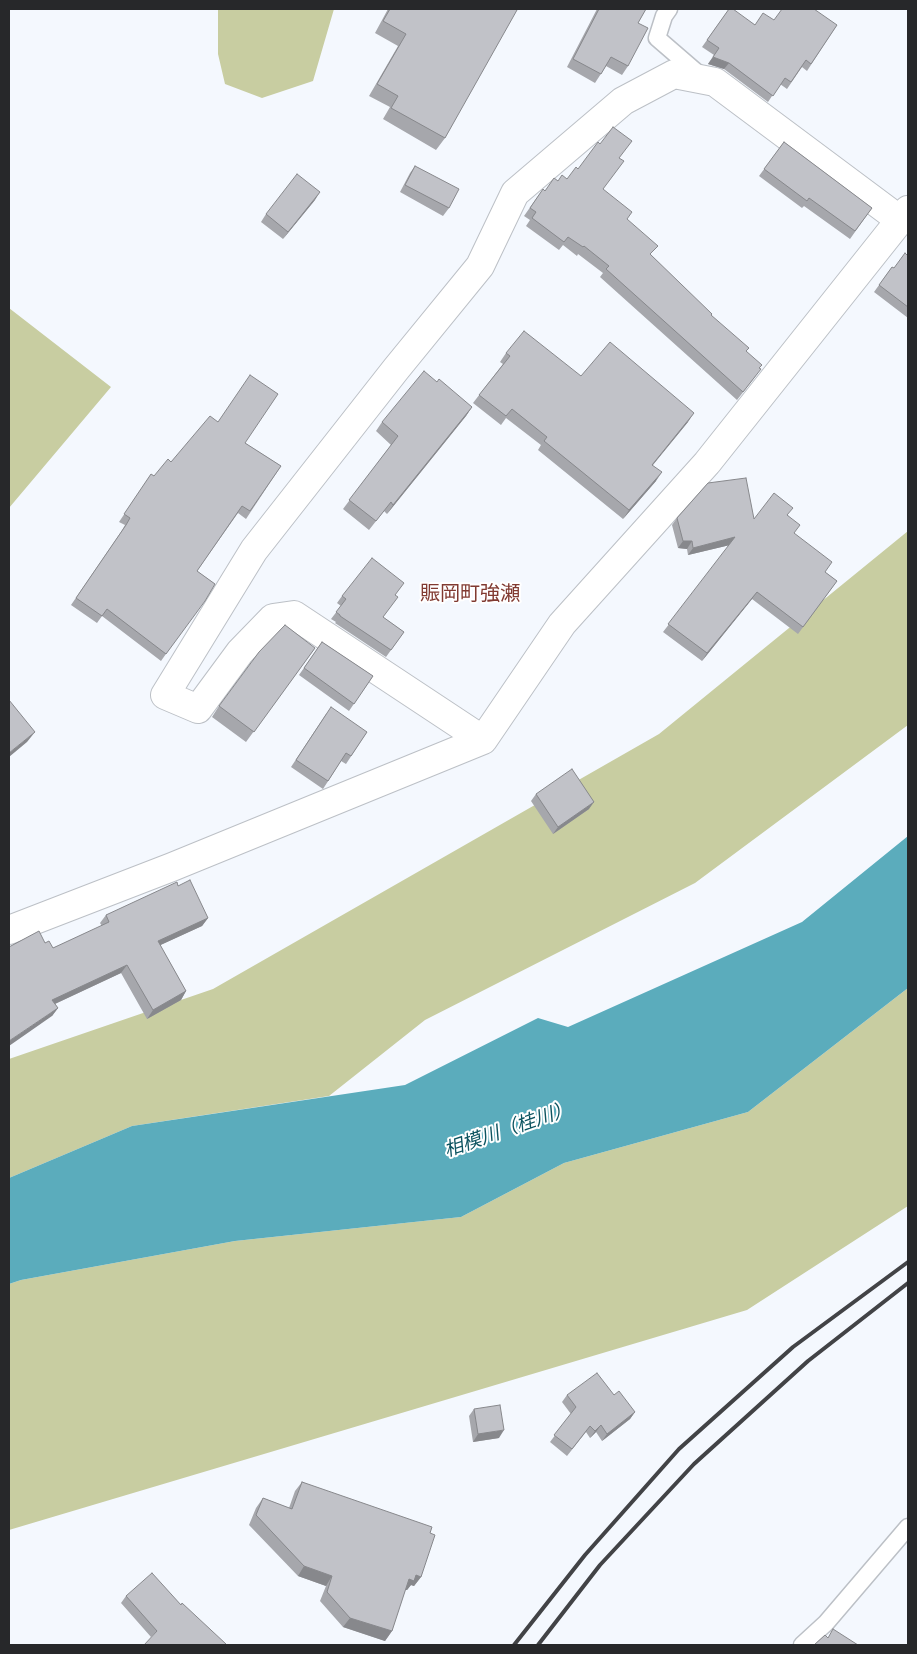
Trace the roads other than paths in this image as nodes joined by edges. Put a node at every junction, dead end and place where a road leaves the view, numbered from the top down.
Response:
1 (669, 9) edge
2 (705, 80) junction
3 (904, 215) edge
4 (483, 740) junction
5 (9, 930) edge
6 (908, 1527) edge
7 (802, 1645) edge

1 - 2 lane
2 - 3 street
2 - 4 street
3 - 4 street
4 - 5 street
6 - 7 lane

